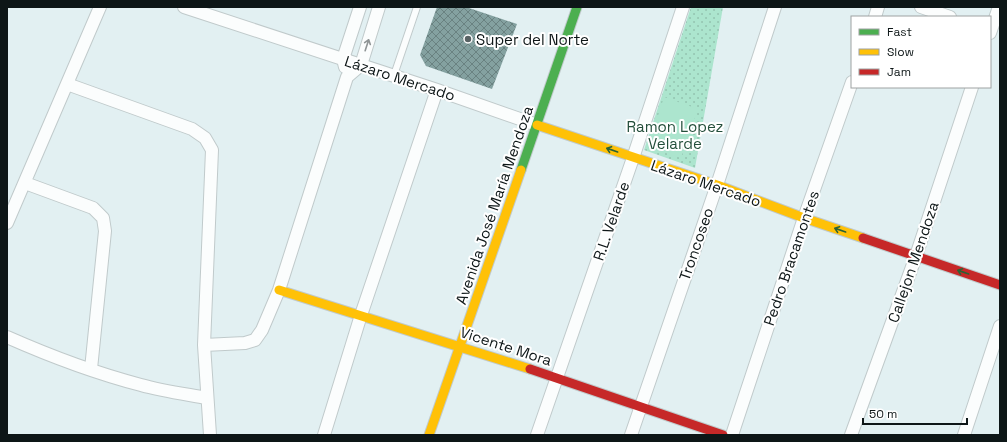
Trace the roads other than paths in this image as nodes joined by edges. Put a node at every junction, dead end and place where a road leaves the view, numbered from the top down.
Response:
1 (100, 7) edge
2 (184, 7) edge
3 (360, 7) edge
4 (379, 7) edge
5 (417, 7) edge
6 (577, 7) edge
7 (683, 7) edge
8 (775, 7) edge
9 (921, 7) edge
10 (999, 7) edge
11 (947, 16) edge
12 (993, 33) edge
13 (343, 59) junction
14 (361, 65) junction
15 (394, 75) junction
16 (347, 78) junction
17 (67, 84) junction
18 (851, 85) edge
19 (972, 88) edge
20 (437, 90) junction
21 (536, 125) junction
22 (633, 158) junction
23 (25, 183) junction
24 (717, 186) junction
25 (804, 218) junction
26 (7, 223) edge
27 (916, 256) junction
28 (1000, 285) edge
29 (279, 290) junction
30 (361, 315) junction
31 (1000, 326) edge
32 (7, 337) edge
33 (204, 345) junction
34 (459, 346) junction
35 (91, 369) junction
36 (557, 377) junction
37 (207, 398) junction
38 (640, 406) junction
39 (210, 435) edge
40 (324, 435) edge
41 (429, 435) edge
42 (537, 435) edge
43 (631, 435) edge
44 (723, 435) edge
45 (732, 435) edge
46 (851, 435) edge
47 (964, 435) edge

1 - 17 street
2 - 13 street, Lázaro Mercado
3 - 13 street
14 -> 4 street
5 - 15 lane
6 - 21 street, Avenida José María Mendoza
7 - 22 street, R.L. Velarde
8 - 24 street, Troncoseo
9 - 11 street
10 - 12 street
13 - 14 street, Lázaro Mercado
13 - 16 street
14 - 15 street, Lázaro Mercado
14 - 16 street
15 - 20 street, Lázaro Mercado
16 - 29 street
17 - 23 street
17 - 33 street
18 - 25 street, Pedro Bracamontes
19 - 27 street, Callejon Mendoza
20 - 21 street, Lázaro Mercado
20 - 30 street
22 -> 21 street, Lázaro Mercado
21 - 34 street, Avenida José María Mendoza
22 - 24 street, Lázaro Mercado
22 - 36 street, R.L. Velarde
23 - 26 street
23 - 35 street
24 - 25 street, Lázaro Mercado
24 - 38 street, Troncoseo
27 -> 25 street, Lázaro Mercado
25 - 45 street, Pedro Bracamontes
28 -> 27 street, Lázaro Mercado
27 - 46 street, Callejon Mendoza
29 - 30 street, Vicente Mora
29 - 33 street
30 - 34 street, Vicente Mora
30 - 40 street
31 - 47 street
32 - 35 street
33 - 37 street
34 - 36 street, Vicente Mora
34 - 41 street, Avenida José María Mendoza
35 - 37 street
36 - 38 street, Vicente Mora
36 - 42 street, R.L. Velarde
37 - 39 street
38 - 43 street, Troncoseo
38 - 44 street, Vicente Mora

